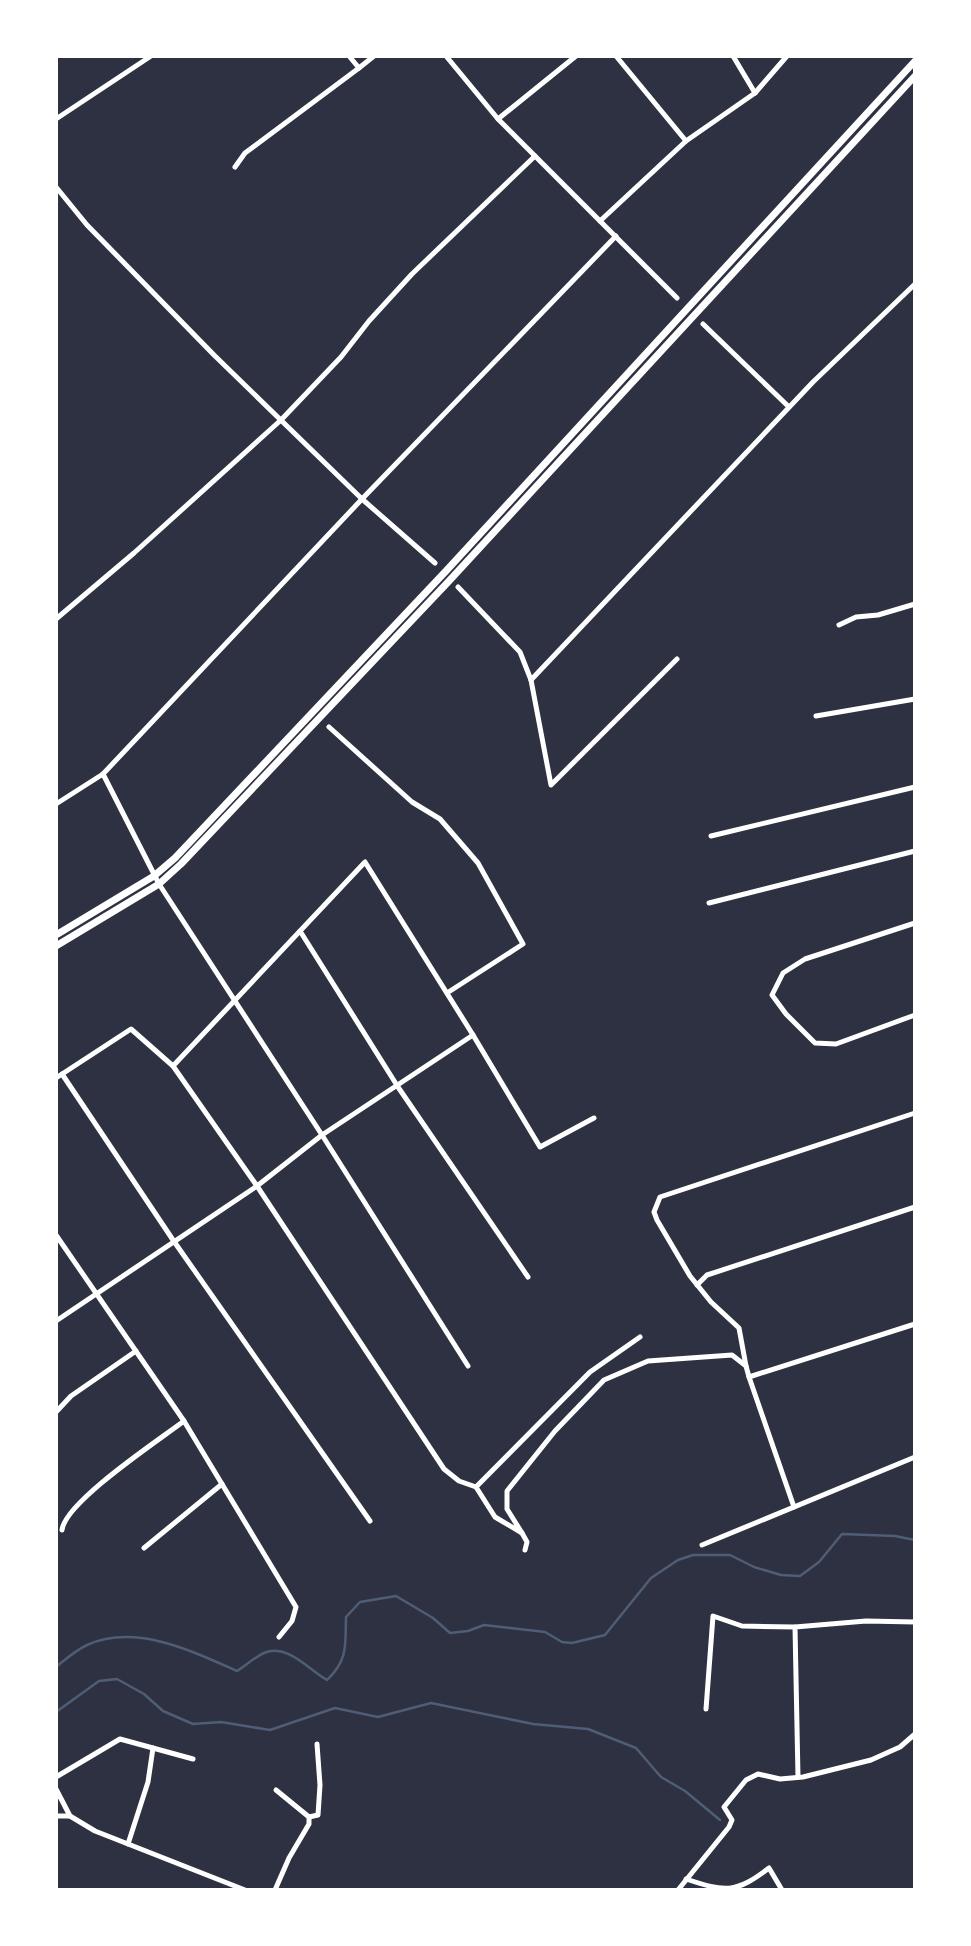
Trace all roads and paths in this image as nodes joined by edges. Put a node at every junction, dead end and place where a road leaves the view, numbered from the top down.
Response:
1 (151, 56) edge
2 (349, 56) edge
3 (374, 56) edge
4 (446, 56) edge
5 (576, 56) edge
6 (617, 56) edge
7 (733, 56) edge
8 (788, 56) edge
9 (915, 61) edge
10 (359, 68) junction
11 (915, 76) edge
12 (755, 93) junction
13 (56, 119) edge
14 (498, 119) junction
15 (686, 141) junction
16 (535, 156) junction
17 (235, 167) dead end
18 (56, 187) edge
19 (600, 221) junction
20 (616, 236) junction
21 (915, 284) edge
22 (677, 298) dead end
23 (704, 324) dead end
24 (789, 407) junction
25 (281, 420) junction
26 (362, 499) junction
27 (435, 563) dead end
28 (458, 587) dead end
29 (915, 604) edge
30 (56, 620) edge
31 (839, 625) dead end
32 (677, 659) dead end
33 (531, 680) junction
34 (915, 699) edge
35 (816, 716) dead end
36 (329, 727) dead end
37 (103, 774) junction
38 (915, 786) edge
39 (56, 804) edge
40 (711, 835) dead end
41 (915, 851) edge
42 (154, 876) junction
43 (159, 884) junction
44 (709, 903) dead end
45 (915, 923) edge
46 (300, 931) junction
47 (56, 935) edge
48 (56, 946) edge
49 (447, 992) junction
50 (234, 1001) junction
51 (915, 1015) edge
52 (473, 1035) junction
53 (173, 1066) junction
54 (59, 1076) edge
55 (398, 1087) junction
56 (915, 1113) edge
57 (594, 1118) dead end
58 (322, 1135) junction
59 (257, 1186) junction
60 (915, 1207) edge
61 (56, 1235) edge
62 (173, 1240) junction
63 (528, 1277) dead end
64 (697, 1285) junction
65 (99, 1294) junction
66 (56, 1321) edge
67 (915, 1324) edge
68 (640, 1337) dead end
69 (136, 1352) junction
70 (468, 1366) dead end
71 (746, 1366) junction
72 (749, 1377) junction
73 (56, 1412) edge
74 (184, 1421) junction
75 (915, 1457) edge
76 (222, 1484) junction
77 (476, 1486) junction
78 (794, 1507) junction
79 (370, 1521) dead end
80 (62, 1530) dead end
81 (522, 1533) junction
82 (702, 1545) dead end
83 (144, 1548) dead end
84 (525, 1550) dead end
85 (915, 1622) edge
86 (795, 1627) junction
87 (279, 1637) dead end
88 (706, 1709) dead end
89 (915, 1734) edge
90 (317, 1744) dead end
91 (153, 1748) junction
92 (193, 1759) dead end
93 (56, 1777) edge
94 (798, 1777) junction
95 (56, 1789) edge
96 (276, 1790) dead end
97 (56, 1816) edge
98 (70, 1816) junction
99 (309, 1817) junction
100 (128, 1844) junction
101 (685, 1879) junction
102 (245, 1890) edge
103 (275, 1890) edge
104 (678, 1890) edge
105 (782, 1890) edge

1 - 13 street
2 - 10 street
3 - 10 street
4 - 14 street
5 - 14 street
6 - 15 street
7 - 12 street
8 - 12 street
9 - 42 main road
10 - 17 street
11 - 43 main road
12 - 15 street
14 - 16 street
15 - 19 street
16 - 19 street
16 - 25 street
18 - 25 street
19 - 20 street
20 - 22 street
20 - 26 street
21 - 24 street
23 - 24 street
24 - 33 street
25 - 26 street
25 - 30 street
26 - 27 street
26 - 37 street
28 - 33 street
29 - 31 street
32 - 33 street
34 - 35 street
36 - 49 street
37 - 39 street
37 - 42 street
38 - 40 street
41 - 44 street
42 - 43 street
42 - 47 main road
43 - 48 main road
43 - 50 street
45 - 51 street
46 - 49 street
46 - 50 street
46 - 55 street
49 - 52 street
50 - 53 street
50 - 58 street
52 - 55 street
52 - 57 street
53 - 54 street
53 - 59 street
54 - 62 street
55 - 58 street
55 - 63 street
56 - 64 street
58 - 59 street
58 - 70 street
59 - 62 street
59 - 77 street
60 - 64 street
61 - 65 street
62 - 65 street
62 - 79 street
64 - 71 street
65 - 66 street
65 - 69 street
67 - 72 street
68 - 77 street
69 - 73 street
69 - 74 street
71 - 72 street
71 - 81 street
72 - 78 street
74 - 76 street
74 - 80 street
75 - 78 street
76 - 83 street
76 - 87 street
77 - 81 street
78 - 82 street
81 - 84 street
85 - 86 street
86 - 88 street
86 - 94 street
89 - 94 street
90 - 99 street
91 - 92 street
91 - 93 street
91 - 100 street
94 - 101 street
95 - 98 street
96 - 99 street
97 - 98 street
98 - 100 street
99 - 103 street
100 - 102 street
101 - 104 street
101 - 105 street

